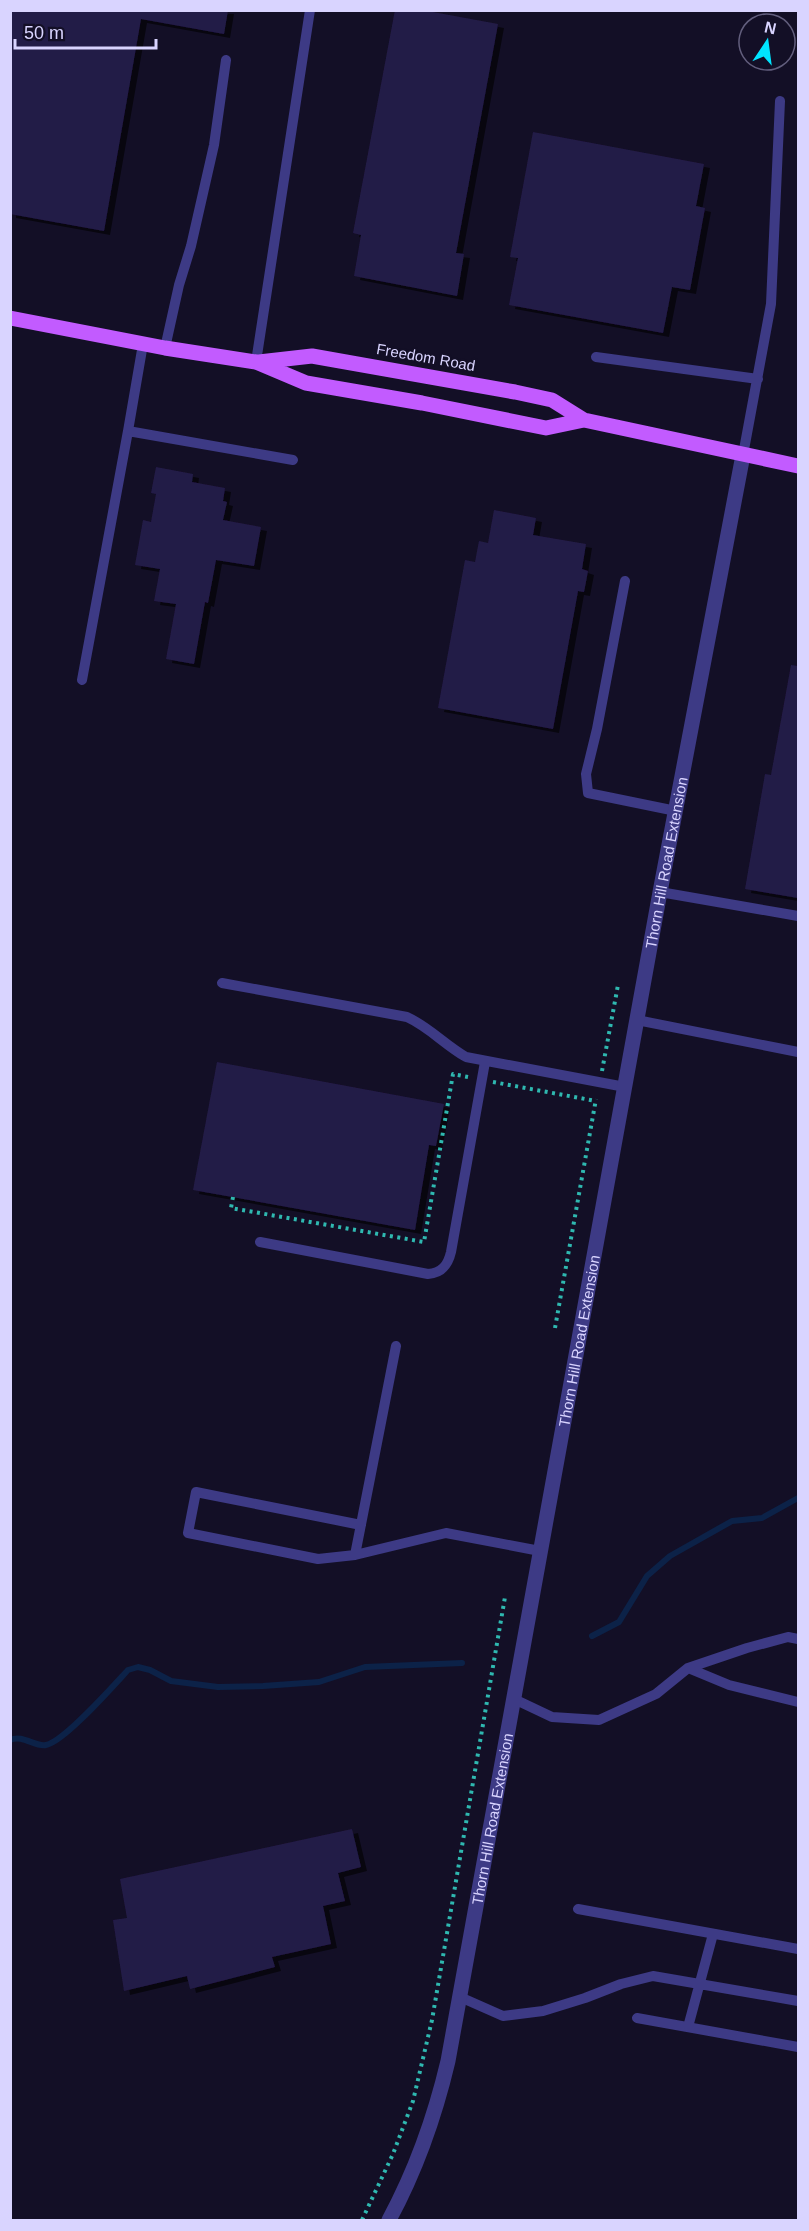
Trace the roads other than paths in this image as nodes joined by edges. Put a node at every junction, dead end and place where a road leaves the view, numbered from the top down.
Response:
1 (310, 10) edge
2 (226, 60) dead end
3 (780, 101) dead end
4 (10, 318) edge
5 (143, 344) junction
6 (165, 348) junction
7 (596, 357) dead end
8 (256, 362) junction
9 (758, 379) junction
10 (584, 420) junction
11 (128, 431) junction
12 (743, 455) junction
13 (293, 460) dead end
14 (798, 466) edge
15 (625, 581) dead end
16 (82, 680) dead end
17 (676, 811) junction
18 (660, 892) junction
19 (798, 916) edge
20 (222, 983) dead end
21 (637, 1020) junction
22 (798, 1052) edge
23 (485, 1062) junction
24 (625, 1088) junction
25 (260, 1242) dead end
26 (396, 1346) dead end
27 (361, 1525) junction
28 (540, 1551) junction
29 (355, 1555) junction
30 (798, 1639) edge
31 (688, 1668) junction
32 (514, 1699) junction
33 (798, 1702) edge
34 (578, 1909) dead end
35 (713, 1934) junction
36 (798, 1949) edge
37 (700, 1983) junction
38 (460, 1997) junction
39 (798, 2001) edge
40 (638, 2018) dead end
41 (688, 2027) junction
42 (798, 2047) edge
43 (390, 2220) edge

1 - 8 lane
2 - 6 lane
3 - 9 lane
4 - 5 main road, Freedom Road
5 - 6 main road, Freedom Road
5 - 11 lane
6 - 8 main road, Freedom Road
7 - 9 lane
8 - 10 main road, Freedom Road
8 - 10 main road, Freedom Road
9 - 12 lane
10 - 12 main road, Freedom Road
11 - 13 lane
11 - 16 lane
12 - 14 main road, Freedom Road
12 - 17 street, Thorn Hill Road Extension
15 - 17 lane
17 - 18 street, Thorn Hill Road Extension
18 - 19 lane
18 - 21 street, Thorn Hill Road Extension
20 - 23 lane
21 - 22 lane
21 - 24 street, Thorn Hill Road Extension
23 - 24 lane
23 - 25 lane
24 - 28 street, Thorn Hill Road Extension
26 - 27 lane
27 - 29 lane
27 - 29 lane
28 - 29 lane
28 - 32 street, Thorn Hill Road Extension
30 - 31 lane
31 - 32 lane
31 - 33 lane
32 - 38 street, Thorn Hill Road Extension
34 - 35 lane
35 - 36 lane
35 - 37 lane
37 - 38 lane
37 - 39 lane
37 - 41 lane
38 - 43 street, Thorn Hill Road Extension
40 - 41 lane
41 - 42 lane

